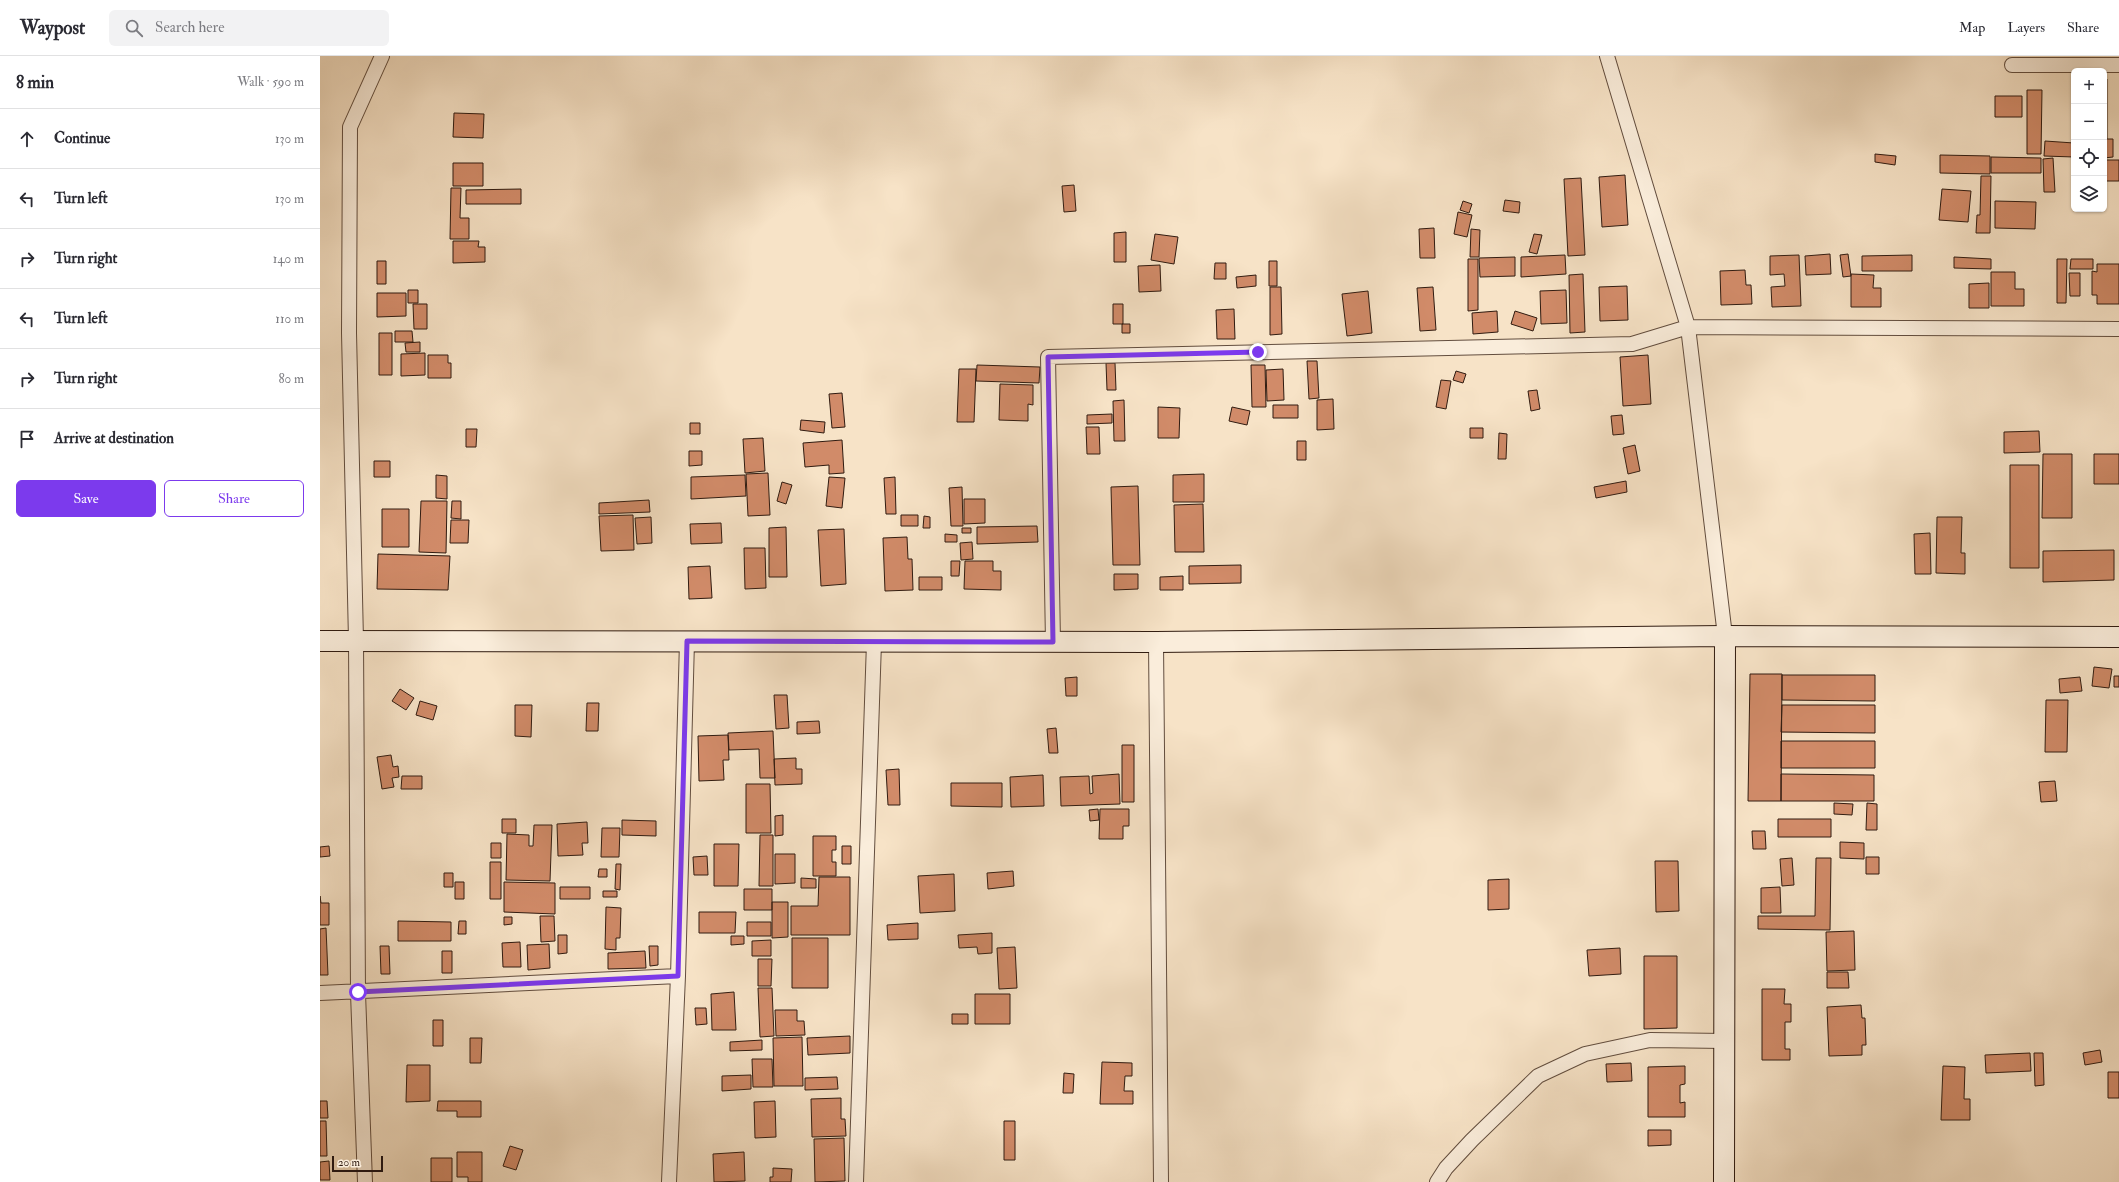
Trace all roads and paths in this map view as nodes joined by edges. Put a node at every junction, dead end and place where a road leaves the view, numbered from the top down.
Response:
1 (382, 56) edge
2 (1607, 56) edge
3 (2012, 65) dead end
4 (2119, 65) edge
5 (1688, 327) junction
6 (2119, 329) edge
7 (1725, 636) junction
8 (2119, 638) edge
9 (356, 640) junction
10 (320, 641) edge
11 (687, 641) junction
12 (874, 642) junction
13 (1053, 642) junction
14 (1156, 642) junction
15 (678, 976) junction
16 (358, 992) junction
17 (320, 993) edge
18 (1725, 1041) junction
19 (365, 1182) edge
20 (669, 1182) edge
21 (856, 1182) edge
22 (1161, 1182) edge
23 (1436, 1182) edge
24 (1724, 1182) edge

1 - 9 street
2 - 5 street
3 - 4 street
5 - 6 street
5 - 7 street
5 - 13 street
7 - 8 street
7 - 14 street
7 - 18 street
9 - 10 street
9 - 11 street
9 - 16 street
11 - 12 street
11 - 15 street
12 - 13 street
12 - 21 street
13 - 14 street
14 - 22 street
15 - 16 street
15 - 20 street
16 - 17 street
16 - 19 street
18 - 23 street
18 - 24 street

